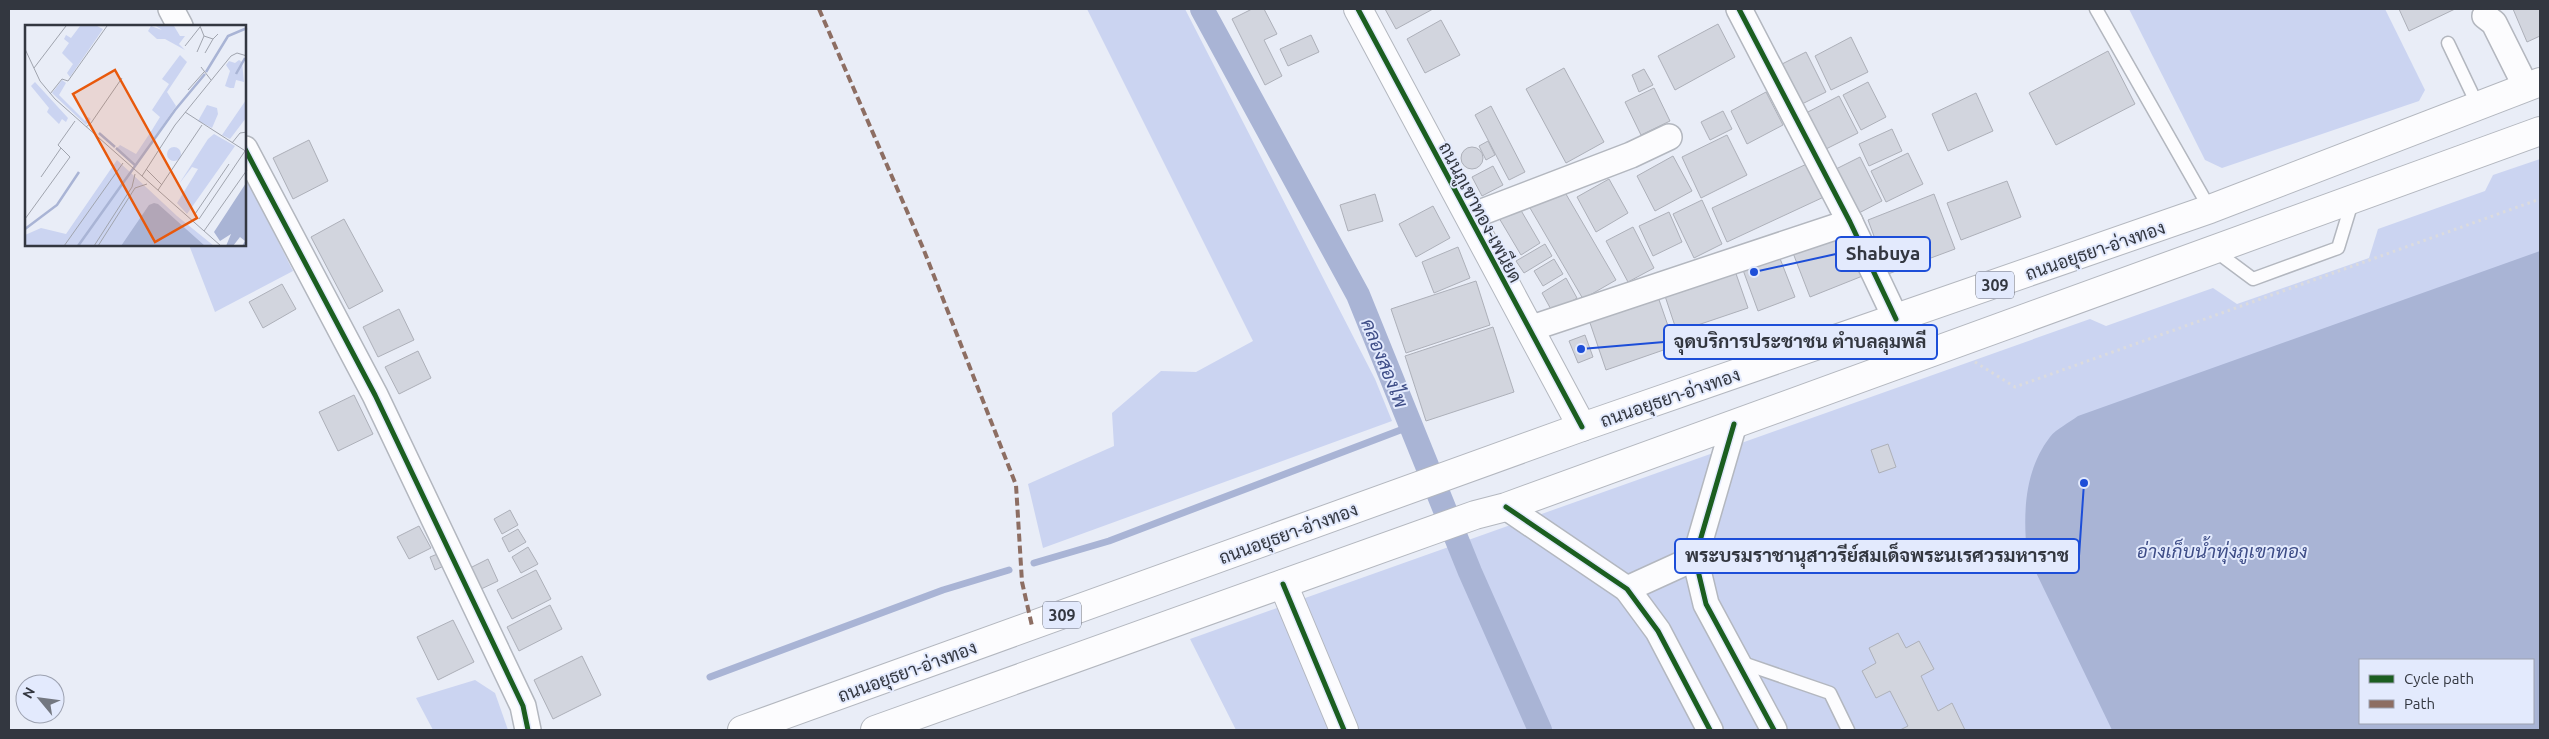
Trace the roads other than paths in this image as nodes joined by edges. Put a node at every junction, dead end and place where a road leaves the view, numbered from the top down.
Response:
1 (171, 9) edge
2 (1358, 9) edge
3 (1739, 9) edge
4 (2096, 9) edge
5 (2491, 17) dead end
6 (179, 25) edge
7 (2448, 43) dead end
8 (2533, 84) edge
9 (2478, 106) junction
10 (2540, 131) edge
11 (1669, 137) dead end
12 (246, 151) edge
13 (2352, 199) junction
14 (2210, 210) junction
15 (1468, 217) junction
16 (1850, 222) junction
17 (2214, 250) junction
18 (1896, 320) junction
19 (1529, 329) junction
20 (1734, 424) junction
21 (1582, 427) junction
22 (1506, 507) junction
23 (1694, 558) junction
24 (1283, 584) junction
25 (1627, 589) junction
26 (1737, 662) junction
27 (528, 730) edge
28 (742, 730) edge
29 (875, 730) edge
30 (1344, 730) edge
31 (1710, 730) edge
32 (1774, 730) edge
33 (1848, 730) edge

1 - 6 street
2 - 15 main road, ถนนภูเขาทอง-เพนียด
3 - 16 street
4 - 14 lane
5 - 8 street
7 - 9 lane
8 - 9 main road, ถนนอยุธยา-อ่างทอง / 309
9 - 14 main road, ถนนอยุธยา-อ่างทอง / 309
10 - 13 main road, 309
11 - 15 street
12 - 27 street
13 - 17 main road, 309
13 - 17 lane
14 - 18 main road, ถนนอยุธยา-อ่างทอง / 309
15 - 19 main road, ถนนภูเขาทอง-เพนียด
16 - 18 street
16 - 19 street
17 - 20 main road, 309
18 - 21 main road, ถนนอยุธยา-อ่างทอง / 309
19 - 21 main road, ถนนภูเขาทอง-เพนียด
20 - 22 main road, 309
20 - 23 street
21 - 28 main road, ถนนอยุธยา-อ่างทอง / 309
22 - 24 main road, 309
22 - 25 street
23 - 25 street
23 - 26 street
24 - 29 main road, 309
24 - 30 main road
25 - 31 street
26 - 32 street
26 - 33 lane

